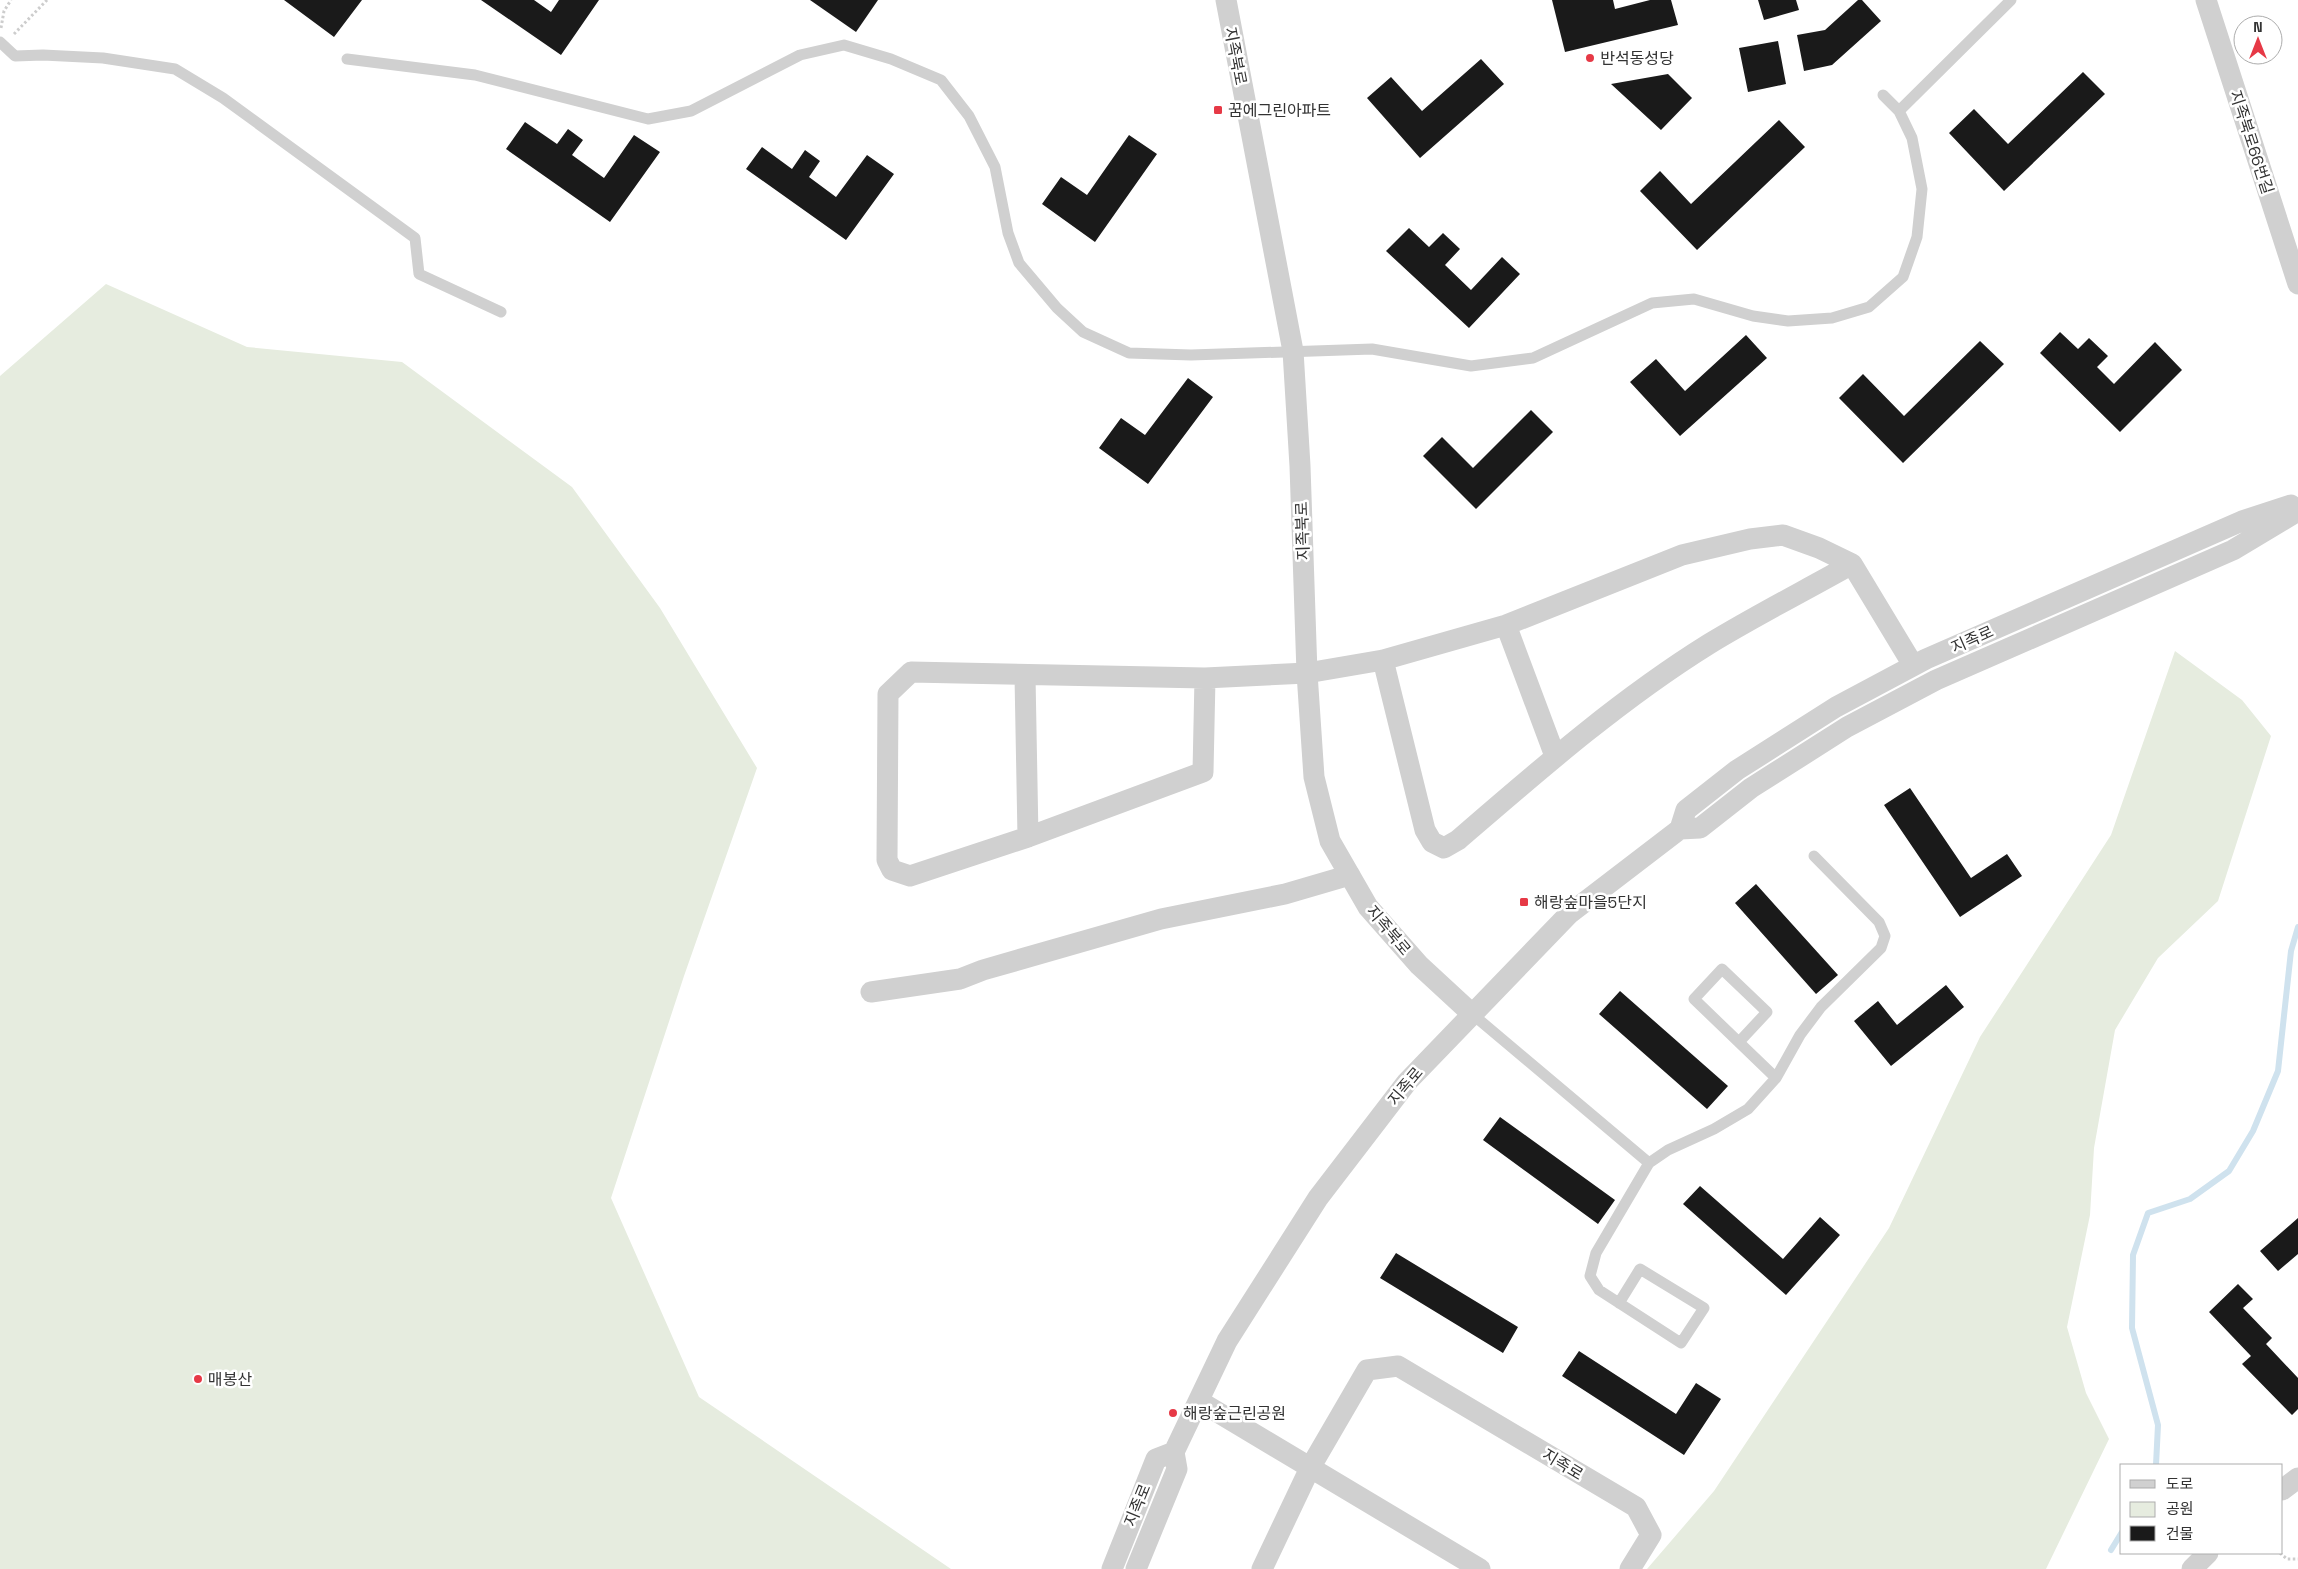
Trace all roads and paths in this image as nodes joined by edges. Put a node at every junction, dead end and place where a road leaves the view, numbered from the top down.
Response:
1 (11, 0) edge
2 (47, 0) edge
3 (1226, 0) edge
4 (2011, 0) edge
5 (2206, 0) edge
6 (1, 42) edge
7 (347, 59) dead end
8 (1883, 95) dead end
9 (1899, 111) junction
10 (2298, 284) edge
11 (501, 312) dead end
12 (1293, 350) junction
13 (2298, 502) edge
14 (2298, 511) edge
15 (1852, 564) junction
16 (1506, 625) junction
17 (1383, 660) junction
18 (1913, 666) junction
19 (1307, 673) junction
20 (1025, 676) junction
21 (1205, 678) junction
22 (1555, 756) junction
23 (1680, 829) junction
24 (1028, 837) junction
25 (1814, 856) dead end
26 (1350, 875) junction
27 (871, 992) dead end
28 (1472, 1013) junction
29 (1739, 1042) junction
30 (1776, 1078) junction
31 (1649, 1163) junction
32 (1619, 1303) junction
33 (1198, 1401) junction
34 (1174, 1452) junction
35 (1310, 1468) junction
36 (2298, 1478) edge
37 (2283, 1489) edge
38 (2207, 1554) edge
39 (2281, 1554) edge
40 (2298, 1559) edge
41 (1112, 1569) edge
42 (1136, 1569) edge
43 (1262, 1569) edge
44 (1480, 1569) edge
45 (1630, 1569) edge
46 (2192, 1569) edge

1 - 6 path
2 - 6 path
3 - 12 street, 지족북로
4 - 9 lane
5 - 10 street, 지족북로66번길
6 - 11 lane
7 - 12 lane
8 - 9 lane
9 - 12 lane
12 - 19 street, 지족북로
13 - 18 street, 지족로
14 - 23 street, 지족로
15 - 16 street
15 - 18 street
15 - 22 street
16 - 17 street
16 - 22 street
17 - 19 street
17 - 22 street
18 - 23 street, 지족로
19 - 21 street
19 - 26 street, 지족북로
20 - 21 street
20 - 24 street
20 - 24 street
21 - 24 street
23 - 28 street, 지족로
25 - 30 lane
26 - 27 street
26 - 28 street, 지족북로
28 - 31 lane
28 - 33 street, 지족로
29 - 29 lane
29 - 30 lane
30 - 31 lane
31 - 32 lane
32 - 32 lane
33 - 34 street, 지족로
33 - 35 street
34 - 41 street, 지족로
34 - 42 street, 지족로
35 - 43 street, 지족로
35 - 44 street
35 - 45 street, 지족로
36 - 37 street
38 - 46 street
39 - 40 path

